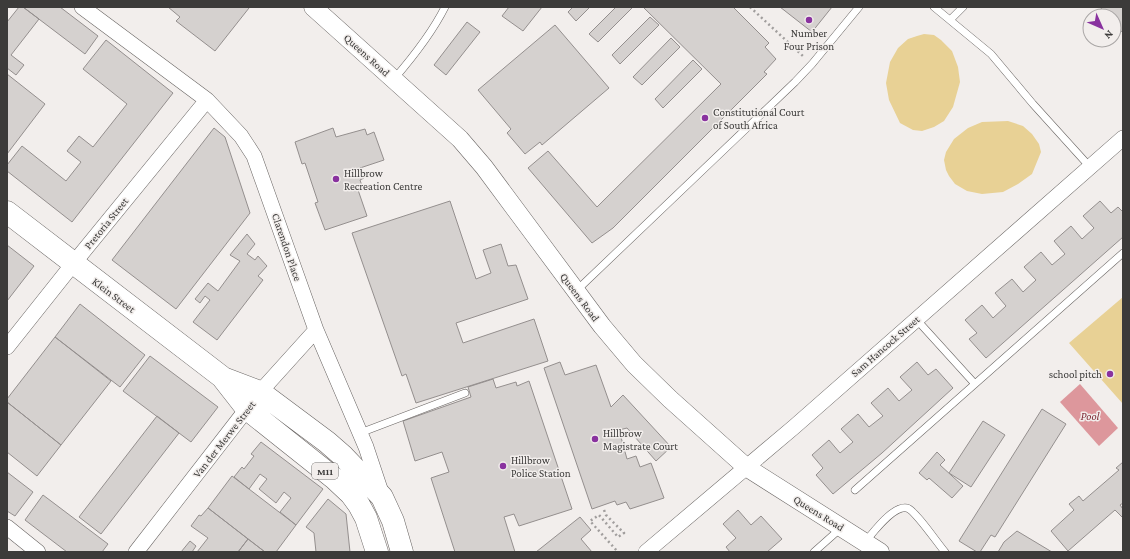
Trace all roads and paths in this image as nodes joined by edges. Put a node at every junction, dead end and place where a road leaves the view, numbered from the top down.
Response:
1 (82, 7) edge
2 (313, 7) edge
3 (445, 7) edge
4 (750, 7) edge
5 (859, 7) edge
6 (934, 7) edge
7 (963, 7) edge
8 (950, 20) junction
9 (812, 64) junction
10 (394, 79) junction
11 (207, 100) junction
12 (1123, 138) edge
13 (1090, 167) junction
14 (7, 212) edge
15 (1123, 253) edge
16 (73, 264) junction
17 (576, 291) junction
18 (916, 319) junction
19 (316, 330) junction
20 (7, 346) edge
21 (974, 384) junction
22 (465, 393) dead end
23 (254, 400) junction
24 (360, 433) junction
25 (746, 467) junction
26 (855, 490) dead end
27 (382, 496) junction
28 (604, 510) dead end
29 (7, 527) edge
30 (841, 528) junction
31 (873, 547) edge
32 (38, 552) edge
33 (136, 552) edge
34 (377, 552) edge
35 (402, 552) edge
36 (618, 552) edge
37 (646, 552) edge
38 (814, 552) edge
39 (945, 552) edge

1 - 11 street, Clarendon Place
2 - 10 street, Queens Road
3 - 10 lane
4 - 9 path
5 - 9 lane
6 - 8 lane
7 - 8 lane
8 - 13 lane
9 - 17 lane
10 - 17 street, Queens Road
11 - 16 street, Pretoria Street
11 - 19 street, Clarendon Place
12 - 13 street, Sam Hancock Street
13 - 18 street, Sam Hancock Street
14 - 16 main road, Klein Street
15 - 21 lane
16 - 20 street, Pretoria Street
16 - 23 main road, Klein Street
17 - 25 street, Queens Road
18 - 21 lane
18 - 25 street, Sam Hancock Street
19 - 23 street, Van der Merwe Street
19 - 24 street, Clarendon Place
21 - 26 lane
22 - 24 lane
23 - 27 main road, Klein Street
23 - 33 street, Van der Merwe Street
23 - 34 main road, M11
24 - 27 street, Clarendon Place
25 - 30 street, Queens Road
25 - 37 street, Sam Hancock Street
27 - 35 main road, Clarendon Place
28 - 36 path
29 - 32 street
30 - 31 street, Queens Road
30 - 38 lane
31 - 39 lane

